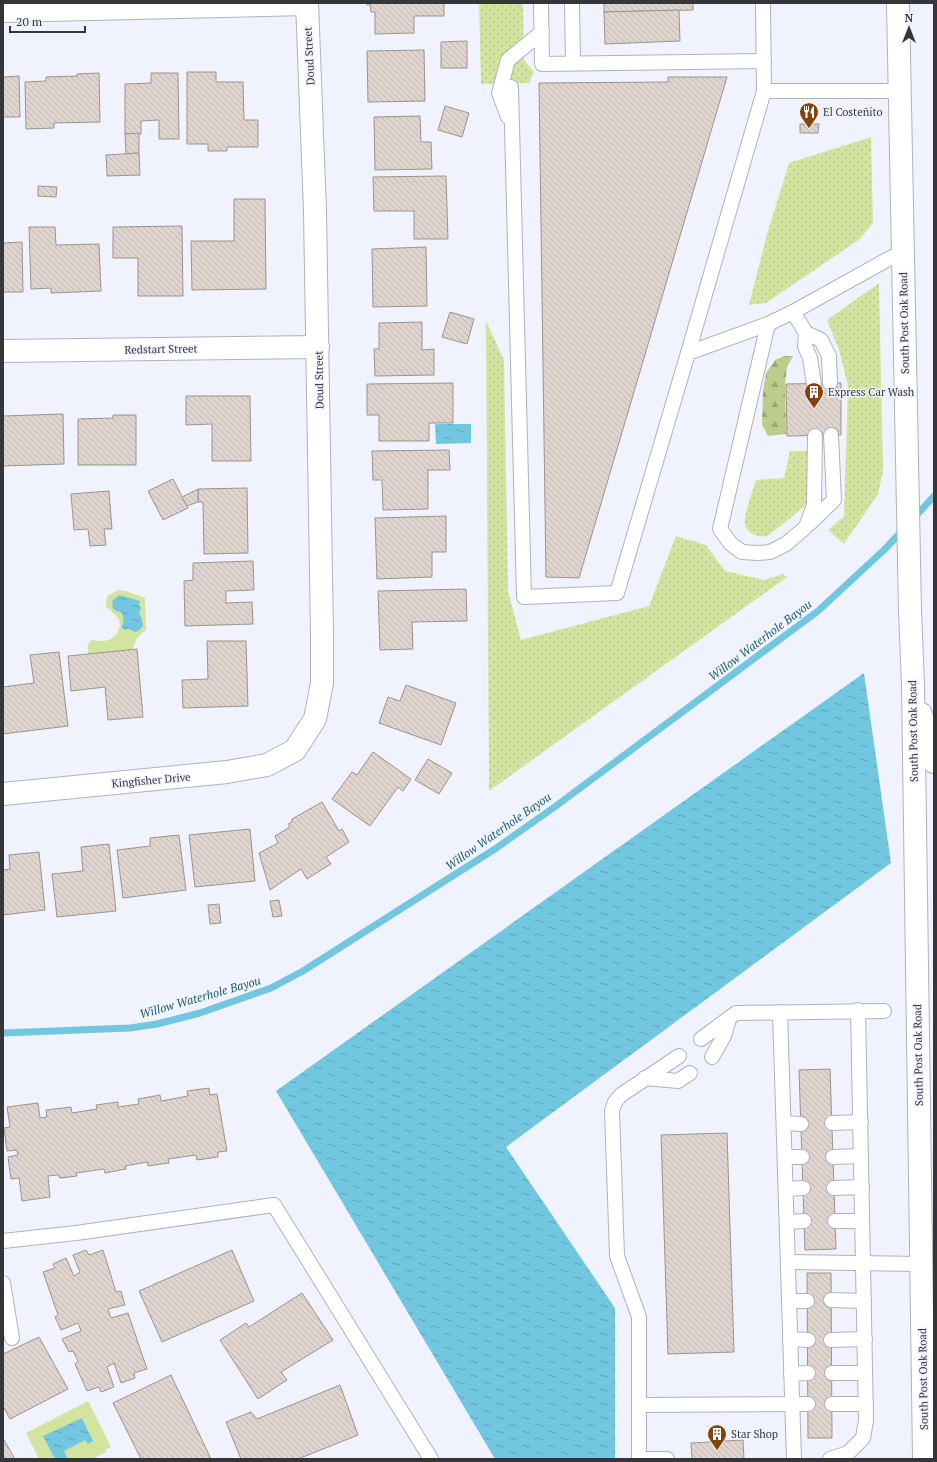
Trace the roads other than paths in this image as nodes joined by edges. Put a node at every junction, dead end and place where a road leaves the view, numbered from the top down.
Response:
1 (541, 3) edge
2 (763, 3) edge
3 (898, 3) edge
4 (307, 4) edge
5 (572, 4) edge
6 (3, 11) edge
7 (542, 32) junction
8 (764, 61) junction
9 (573, 63) junction
10 (511, 87) dead end
11 (764, 91) junction
12 (900, 91) junction
13 (512, 126) junction
14 (903, 251) junction
15 (793, 312) junction
16 (768, 324) junction
17 (806, 333) junction
18 (318, 347) junction
19 (3, 351) edge
20 (688, 353) junction
21 (830, 383) dead end
22 (814, 384) dead end
23 (831, 435) dead end
24 (815, 436) dead end
25 (806, 527) junction
26 (912, 684) junction
27 (295, 750) joint
28 (934, 762) edge
29 (3, 794) edge
30 (858, 1010) junction
31 (884, 1011) dead end
32 (780, 1012) junction
33 (729, 1019) junction
34 (701, 1039) dead end
35 (679, 1056) dead end
36 (712, 1057) dead end
37 (690, 1073) dead end
38 (645, 1078) junction
39 (861, 1122) junction
40 (784, 1123) junction
41 (832, 1123) dead end
42 (801, 1124) dead end
43 (861, 1156) junction
44 (785, 1157) junction
45 (802, 1157) dead end
46 (833, 1157) dead end
47 (862, 1187) junction
48 (803, 1188) dead end
49 (834, 1188) dead end
50 (786, 1189) junction
51 (804, 1221) dead end
52 (835, 1221) dead end
53 (862, 1221) junction
54 (787, 1222) junction
55 (3, 1241) edge
56 (788, 1262) junction
57 (864, 1263) junction
58 (921, 1264) junction
59 (3, 1283) edge
60 (831, 1300) dead end
61 (789, 1301) junction
62 (807, 1301) dead end
63 (864, 1301) junction
64 (12, 1338) dead end
65 (790, 1339) junction
66 (865, 1339) junction
67 (808, 1340) dead end
68 (831, 1340) dead end
69 (791, 1374) junction
70 (808, 1374) dead end
71 (832, 1374) dead end
72 (865, 1374) junction
73 (792, 1404) junction
74 (808, 1404) dead end
75 (832, 1404) dead end
76 (866, 1404) junction
77 (639, 1405) junction
78 (431, 1459) edge
79 (639, 1459) edge
80 (667, 1459) edge
81 (794, 1459) edge
82 (830, 1459) edge
83 (924, 1459) edge

1 - 7 lane
2 - 8 lane
3 - 12 main road, South Post Oak Road
4 - 6 main road
4 - 18 main road, Doud Street
5 - 9 lane
7 - 9 lane
7 - 13 lane
8 - 9 lane
8 - 11 lane
10 - 13 lane
11 - 12 lane
11 - 20 lane
12 - 14 main road, South Post Oak Road
13 - 20 lane
14 - 15 lane
14 - 26 main road, South Post Oak Road
15 - 16 lane
15 - 17 lane
16 - 20 lane
16 - 25 lane
17 - 21 lane
17 - 22 lane
18 - 19 main road, Redstart Street
18 - 27 main road, Doud Street
23 - 25 lane
24 - 25 lane
26 - 28 main road
26 - 58 main road, South Post Oak Road
27 - 29 main road, Kingfisher Drive
30 - 31 lane
30 - 32 lane
30 - 39 lane
32 - 33 lane
32 - 40 lane
33 - 34 lane
33 - 36 lane
35 - 38 lane
37 - 38 lane
38 - 77 lane
39 - 41 lane
39 - 43 lane
40 - 42 lane
40 - 44 lane
43 - 46 lane
43 - 47 lane
44 - 45 lane
44 - 50 lane
47 - 49 lane
47 - 53 lane
48 - 50 lane
50 - 54 lane
51 - 54 lane
52 - 53 lane
53 - 57 lane
54 - 56 lane
55 - 78 lane
56 - 57 lane
56 - 61 lane
57 - 58 lane
57 - 63 lane
58 - 83 main road, South Post Oak Road
59 - 64 lane
60 - 63 lane
61 - 62 lane
61 - 65 lane
63 - 66 lane
65 - 67 lane
65 - 69 lane
66 - 68 lane
66 - 72 lane
69 - 70 lane
69 - 73 lane
71 - 72 lane
72 - 76 lane
73 - 74 lane
73 - 77 lane
73 - 81 lane
75 - 76 lane
76 - 82 lane
77 - 79 lane
79 - 80 lane

